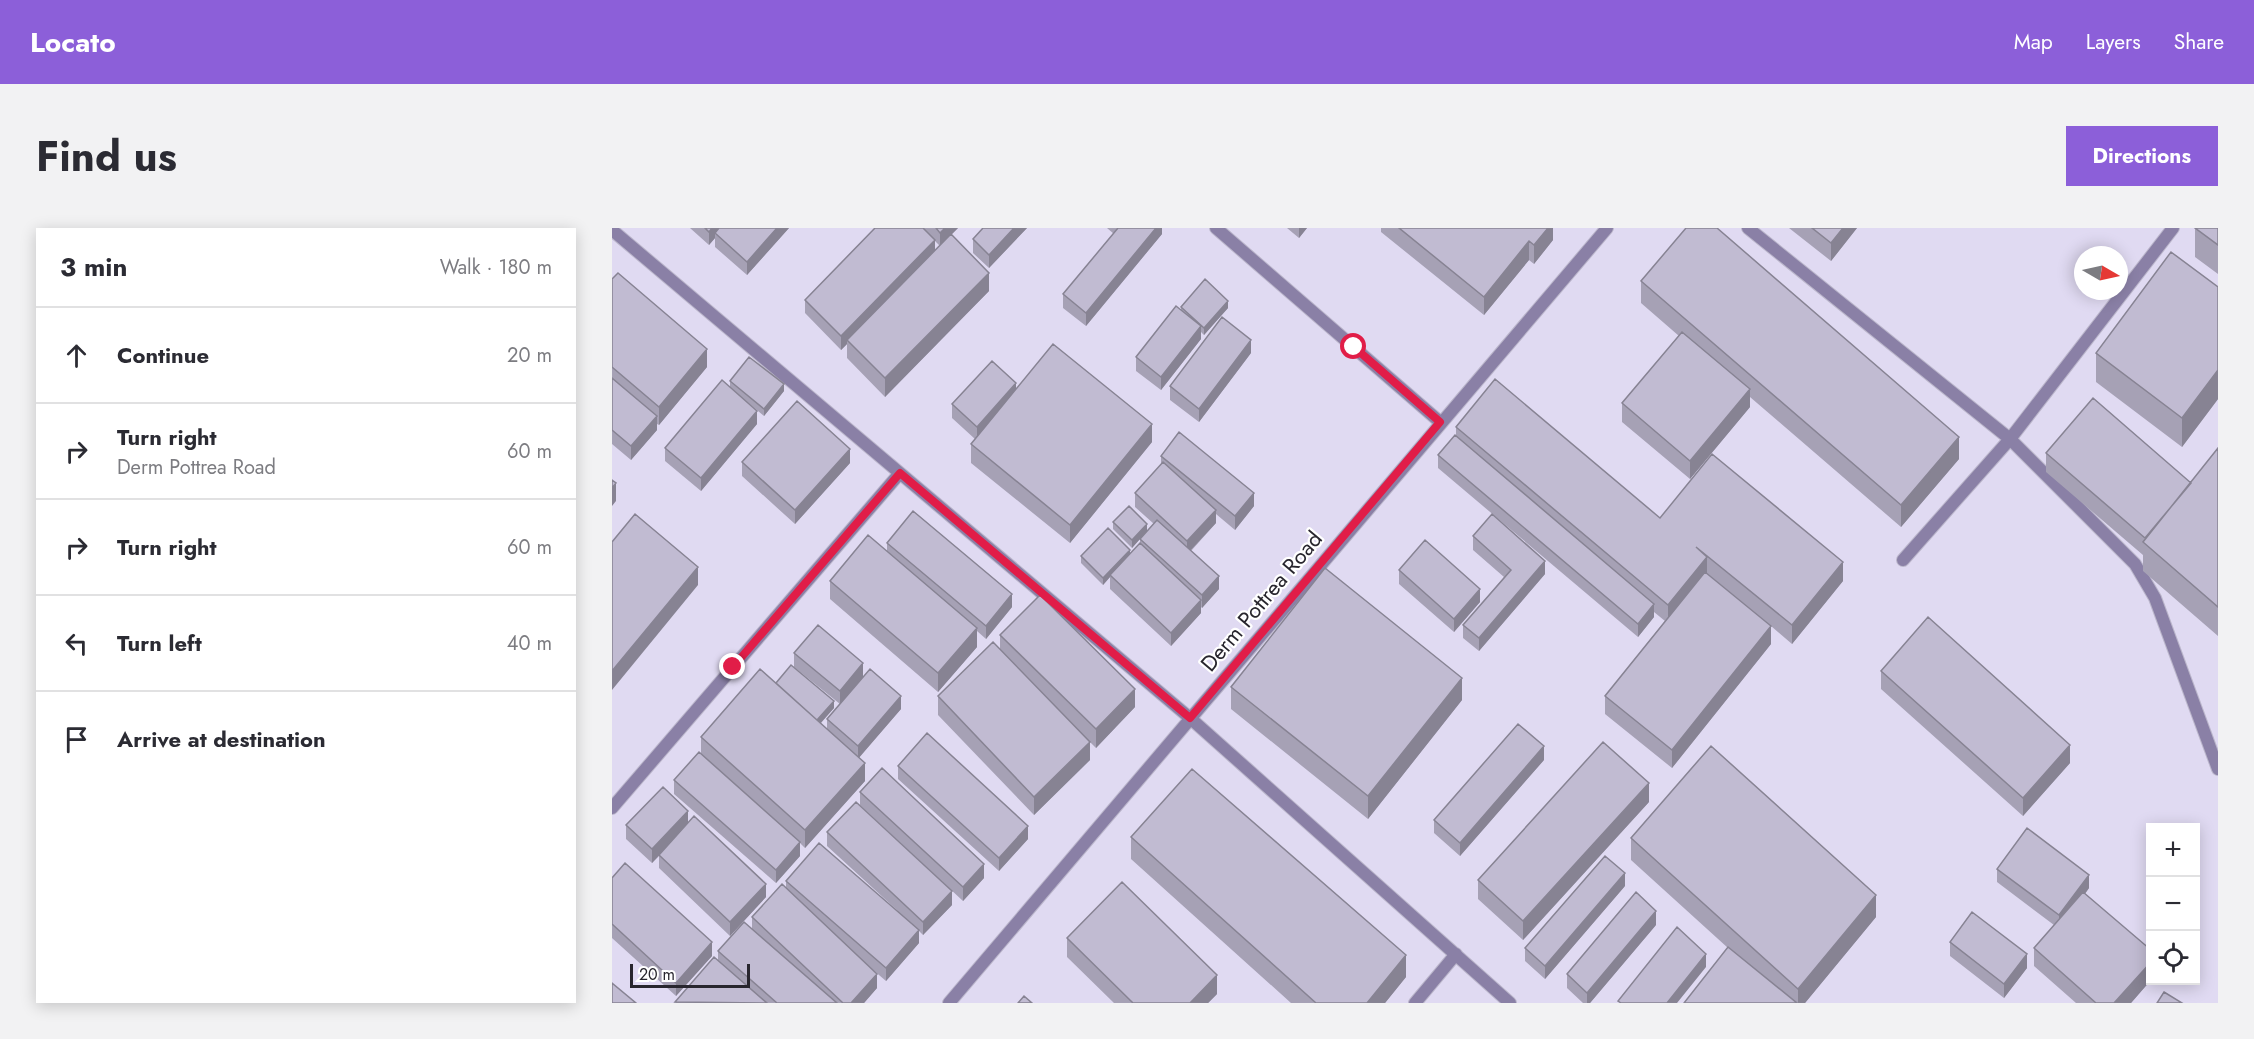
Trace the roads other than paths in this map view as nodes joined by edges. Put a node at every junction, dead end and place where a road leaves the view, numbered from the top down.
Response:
1 (1216, 228) edge
2 (1607, 228) edge
3 (1748, 228) edge
4 (2173, 228) edge
5 (612, 230) edge
6 (1440, 422) junction
7 (2010, 439) junction
8 (900, 473) junction
9 (1903, 560) dead end
10 (1190, 718) junction
11 (2218, 769) edge
12 (612, 808) edge
13 (1456, 954) junction
14 (949, 1003) edge
15 (1415, 1003) edge
16 (1510, 1003) edge

1 - 6 street
2 - 6 street, Derm Pottrea Road
3 - 7 street
4 - 7 street
5 - 8 street
6 - 10 street, Derm Pottrea Road
7 - 9 street
7 - 11 street
8 - 10 street
8 - 12 street
10 - 13 street
10 - 14 street, Derm Pottrea Road
13 - 15 street
13 - 16 street

